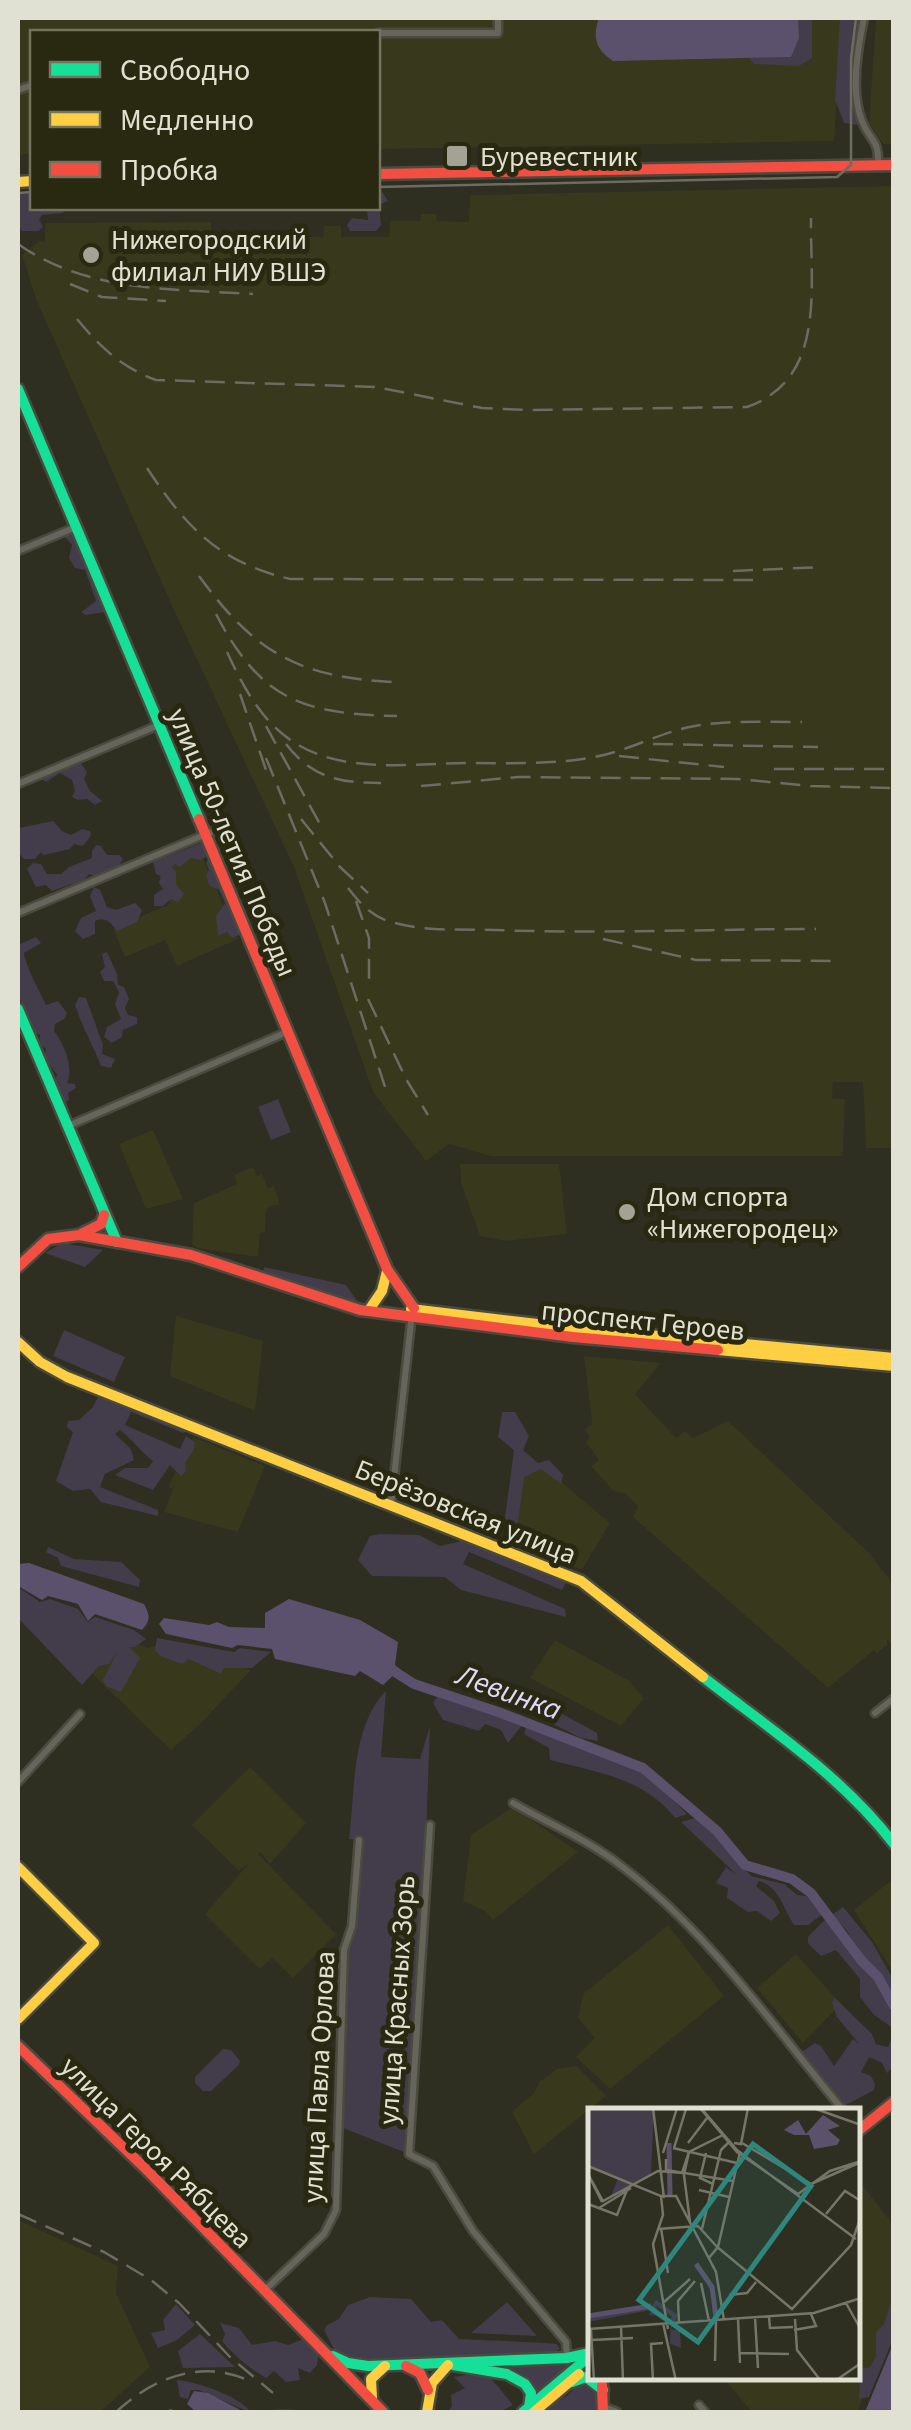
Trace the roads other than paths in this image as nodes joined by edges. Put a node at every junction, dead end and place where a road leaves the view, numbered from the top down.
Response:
1 (498, 18) edge
2 (864, 18) edge
3 (380, 32) edge
4 (878, 165) junction
5 (894, 166) edge
6 (380, 174) edge
7 (18, 389) edge
8 (76, 527) junction
9 (18, 551) edge
10 (159, 724) junction
11 (18, 784) edge
12 (211, 832) junction
13 (18, 912) edge
14 (18, 1009) edge
15 (289, 1031) junction
16 (68, 1126) junction
17 (104, 1215) junction
18 (79, 1235) junction
19 (116, 1242) junction
20 (18, 1266) edge
21 (387, 1269) junction
22 (369, 1310) junction
23 (412, 1312) junction
24 (18, 1342) edge
25 (894, 1358) edge
26 (894, 1366) edge
27 (391, 1505) junction
28 (894, 1698) edge
29 (876, 1713) dead end
30 (80, 1714) dead end
31 (18, 1782) edge
32 (512, 1803) dead end
33 (430, 1824) dead end
34 (360, 1840) dead end
35 (894, 1844) edge
36 (18, 1867) edge
37 (18, 2019) edge
38 (18, 2046) edge
39 (894, 2102) edge
40 (841, 2108) edge
41 (894, 2110) edge
42 (861, 2128) edge
43 (861, 2137) edge
44 (265, 2290) junction
45 (322, 2349) junction
46 (588, 2354) edge
47 (588, 2357) edge
48 (566, 2358) junction
49 (450, 2364) junction
50 (387, 2365) junction
51 (405, 2365) junction
52 (588, 2367) edge
53 (588, 2377) edge
54 (593, 2380) edge
55 (600, 2380) edge
56 (567, 2385) junction
57 (603, 2390) junction
58 (429, 2392) junction
59 (374, 2403) junction
60 (699, 2404) dead end
61 (603, 2410) edge
62 (529, 2411) edge
63 (383, 2412) edge
64 (426, 2412) edge
65 (616, 2412) edge
66 (705, 2412) edge

1 - 3 street
2 - 4 street
4 - 5 main road
4 - 6 main road
7 - 8 main road, улица 50-летия Победы
8 - 9 street
8 - 10 main road, улица 50-летия Победы
10 - 11 street
10 - 12 main road, улица 50-летия Победы
12 - 13 street
12 - 15 main road, улица 50-летия Победы
14 - 16 main road
15 - 16 street
15 - 21 main road, улица 50-летия Победы
16 - 17 main road
17 - 18 main road
17 - 19 main road
18 - 19 main road, проспект Героев
18 - 20 main road
19 - 22 main road, проспект Героев
21 - 22 main road
21 - 23 main road, улица 50-летия Победы
22 - 23 main road, проспект Героев
23 - 25 main road, проспект Героев
23 - 26 main road, проспект Героев
23 - 27 street
24 - 27 main road, Берёзовская улица
27 - 35 main road, Берёзовская улица
28 - 29 street
30 - 31 street
32 - 40 street
33 - 48 street, улица Красных Зорь
34 - 44 street, улица Павла Орлова
36 - 37 main road
38 - 44 main road, улица Героя Рябцева
39 - 42 main road
41 - 43 main road
44 - 45 main road, улица Героя Рябцева
45 - 50 main road
45 - 59 main road, улица Героя Рябцева
46 - 48 main road
47 - 62 main road
48 - 49 main road
49 - 51 main road
49 - 58 main road
49 - 62 main road
50 - 51 main road
50 - 59 main road
51 - 58 main road
52 - 56 main road
53 - 56 main road
54 - 57 main road
55 - 57 main road
56 - 62 main road
57 - 61 main road
58 - 64 main road
59 - 63 main road, улица Героя Рябцева
60 - 66 street
61 - 65 street

